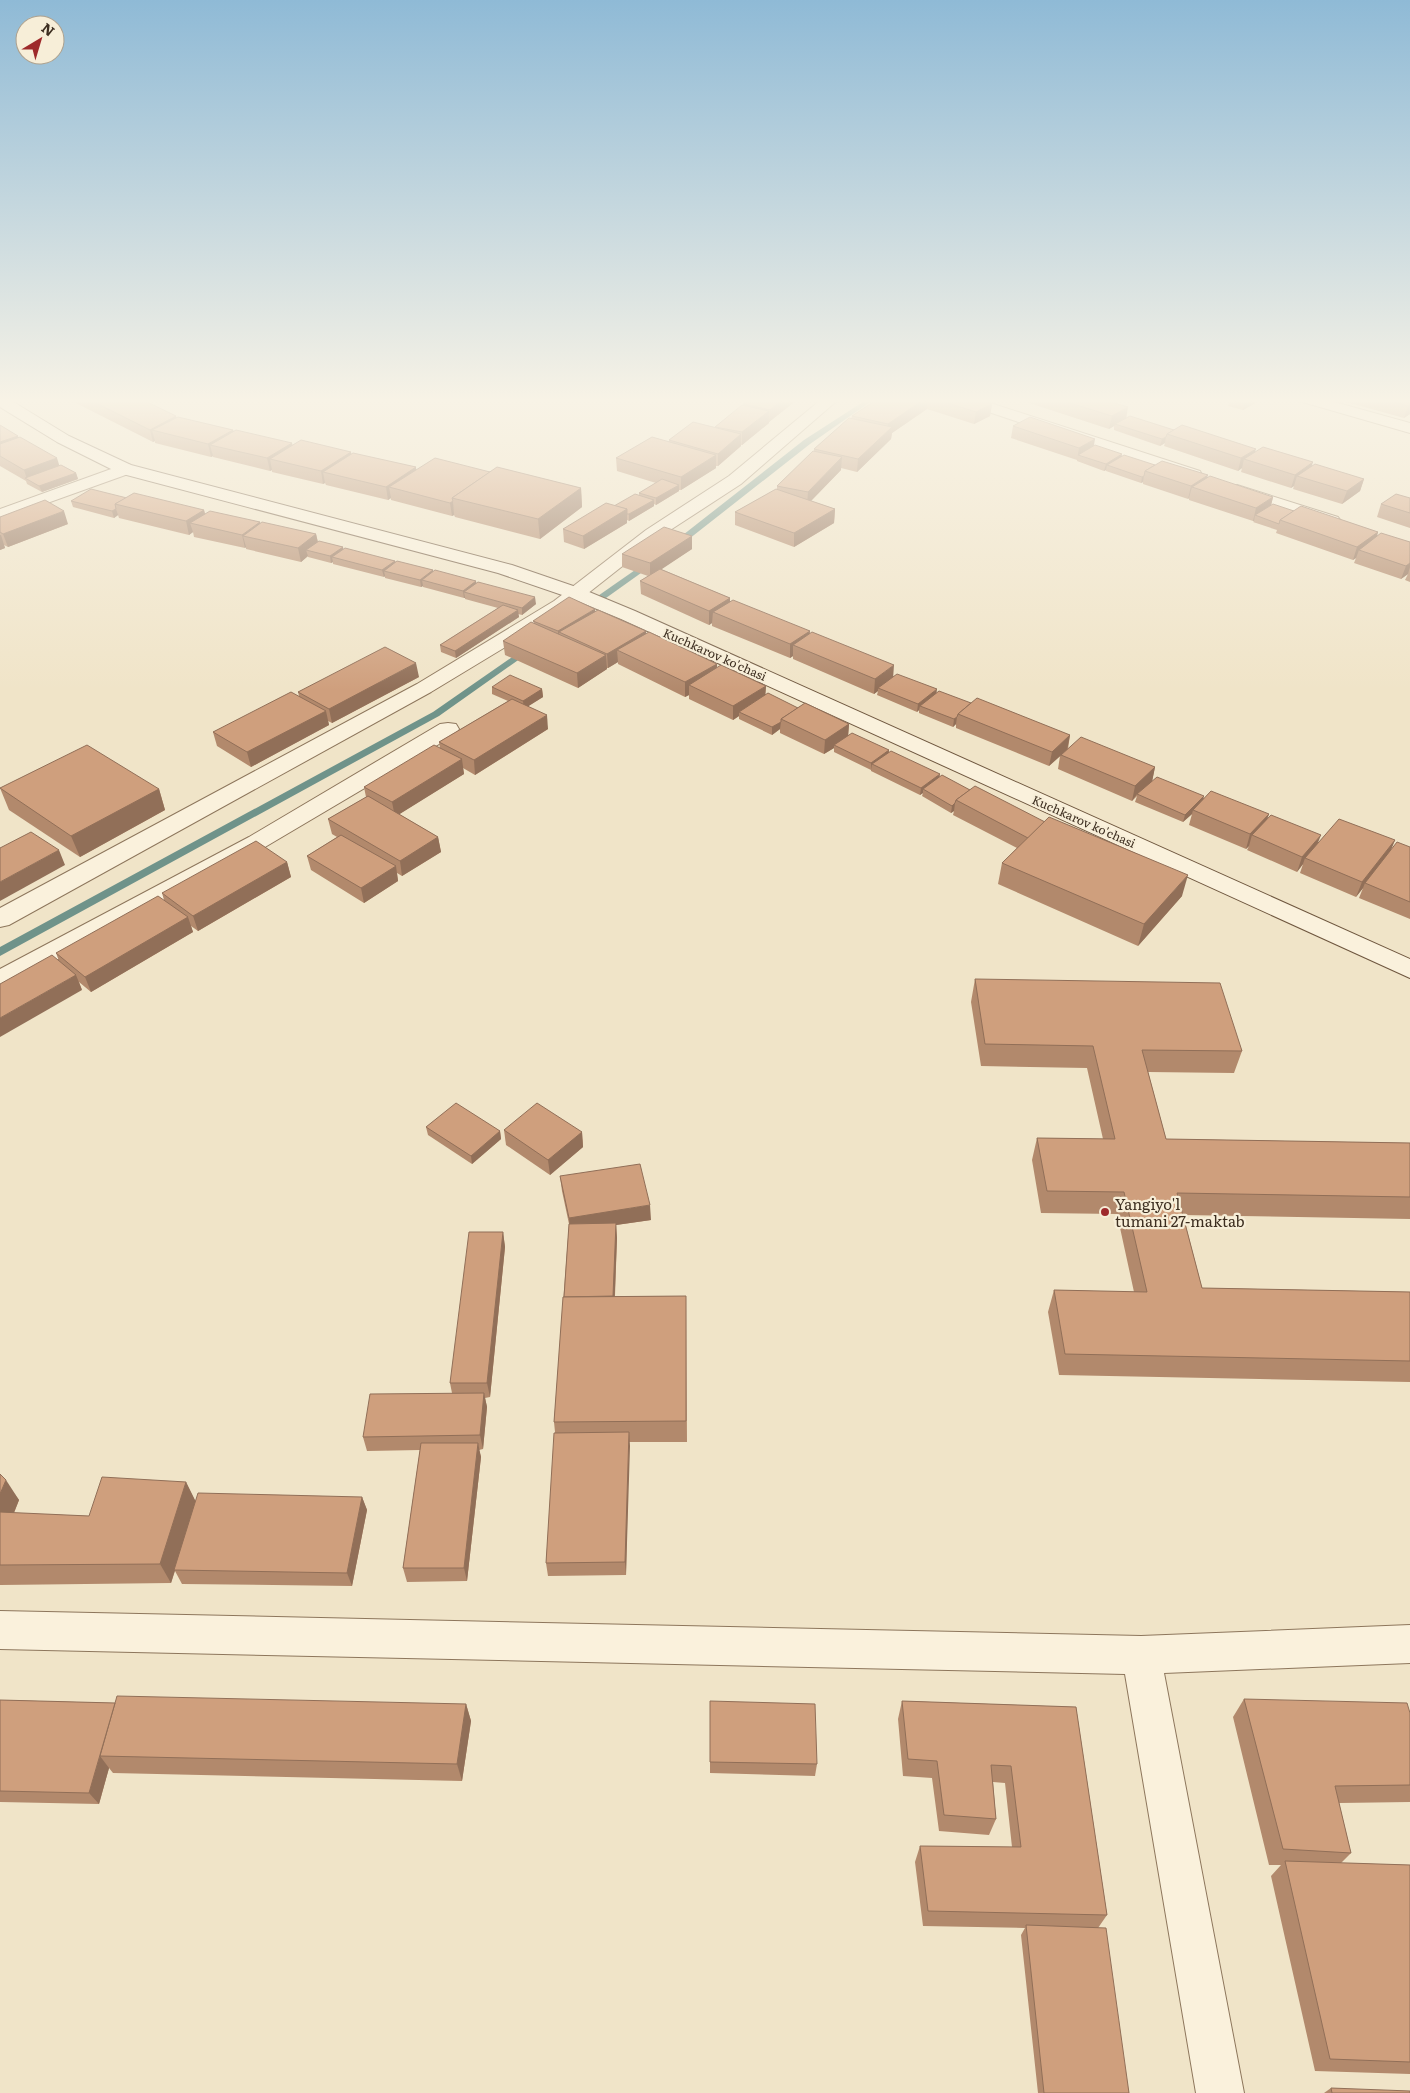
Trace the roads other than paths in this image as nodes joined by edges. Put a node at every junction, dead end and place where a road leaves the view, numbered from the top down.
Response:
1 (54, 496) edge
2 (227, 496) edge
3 (711, 496) edge
4 (1255, 496) edge
5 (0, 516) edge
6 (1344, 526) edge
7 (574, 593) junction
8 (448, 729) dead end
9 (0, 919) edge
10 (1410, 969) edge
11 (0, 980) edge
12 (0, 1630) edge
13 (1410, 1644) edge
14 (1141, 1655) junction
15 (1220, 2093) edge

1 - 5 street
2 - 7 street, Kuchkarov ko'chasi
3 - 7 street
4 - 6 street
7 - 9 street
7 - 10 street, Kuchkarov ko'chasi
8 - 11 street
12 - 14 street
13 - 14 street
14 - 15 street

